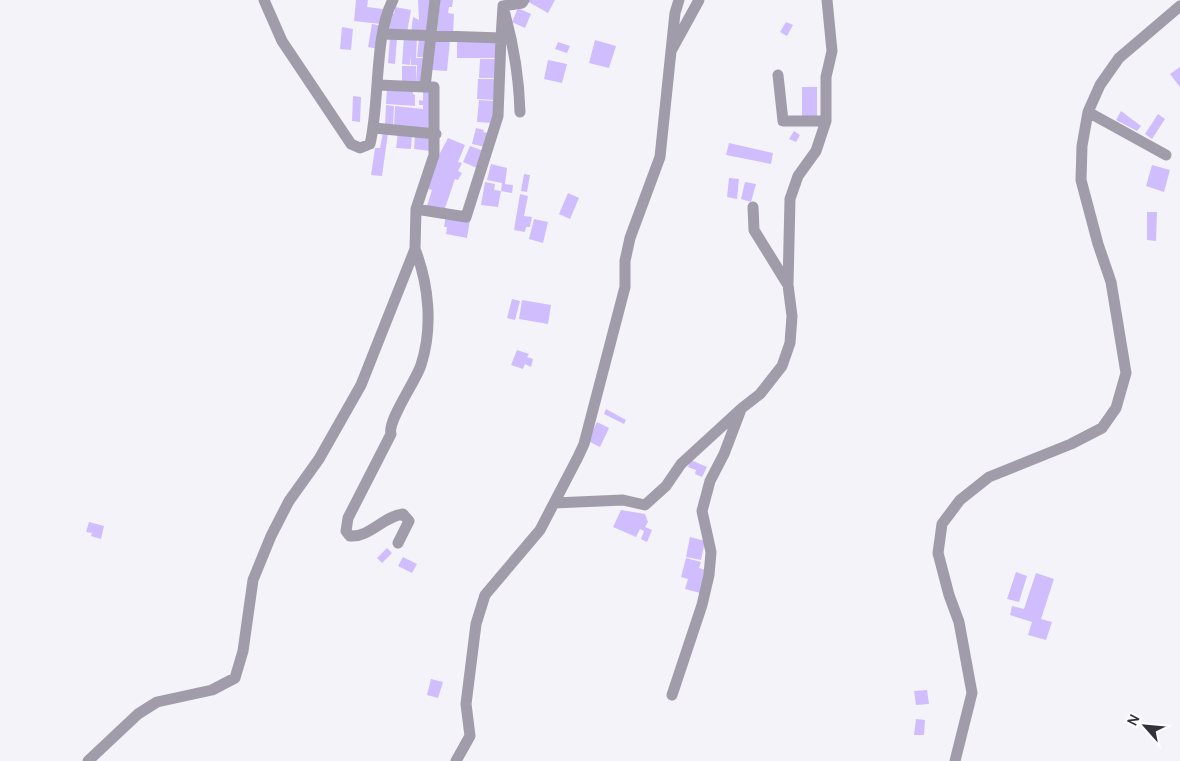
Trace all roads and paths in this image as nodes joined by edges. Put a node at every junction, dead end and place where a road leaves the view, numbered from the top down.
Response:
1 (264, 0) edge
2 (393, 0) edge
3 (435, 0) edge
4 (524, 0) edge
5 (679, 0) edge
6 (699, 0) edge
7 (827, 0) edge
8 (502, 3) edge
9 (1180, 6) edge
10 (384, 34) junction
11 (429, 37) junction
12 (501, 38) junction
13 (671, 52) junction
14 (778, 75) dead end
15 (378, 85) junction
16 (425, 86) junction
17 (520, 112) dead end
18 (1088, 112) junction
19 (826, 121) junction
20 (374, 128) junction
21 (436, 134) junction
22 (1166, 155) dead end
23 (754, 207) dead end
24 (416, 209) junction
25 (415, 249) junction
26 (788, 285) junction
27 (742, 408) junction
28 (554, 503) junction
29 (398, 543) dead end
30 (672, 695) dead end
31 (88, 761) edge
32 (456, 761) edge
33 (955, 761) edge

1 - 20 street
2 - 10 street
3 - 11 street
4 - 8 street
5 - 13 street
6 - 13 street
7 - 19 street
8 - 12 street
8 - 17 street
9 - 18 street
10 - 11 street
10 - 15 street
11 - 12 street
11 - 16 street
12 - 24 street
13 - 28 street
14 - 19 street
15 - 16 street
15 - 20 street
16 - 21 street
18 - 22 street
18 - 33 street
19 - 26 street
20 - 21 street
21 - 24 street
23 - 26 street
24 - 25 street
25 - 29 street
25 - 31 street
26 - 27 street
27 - 28 street
27 - 30 street
28 - 32 street

